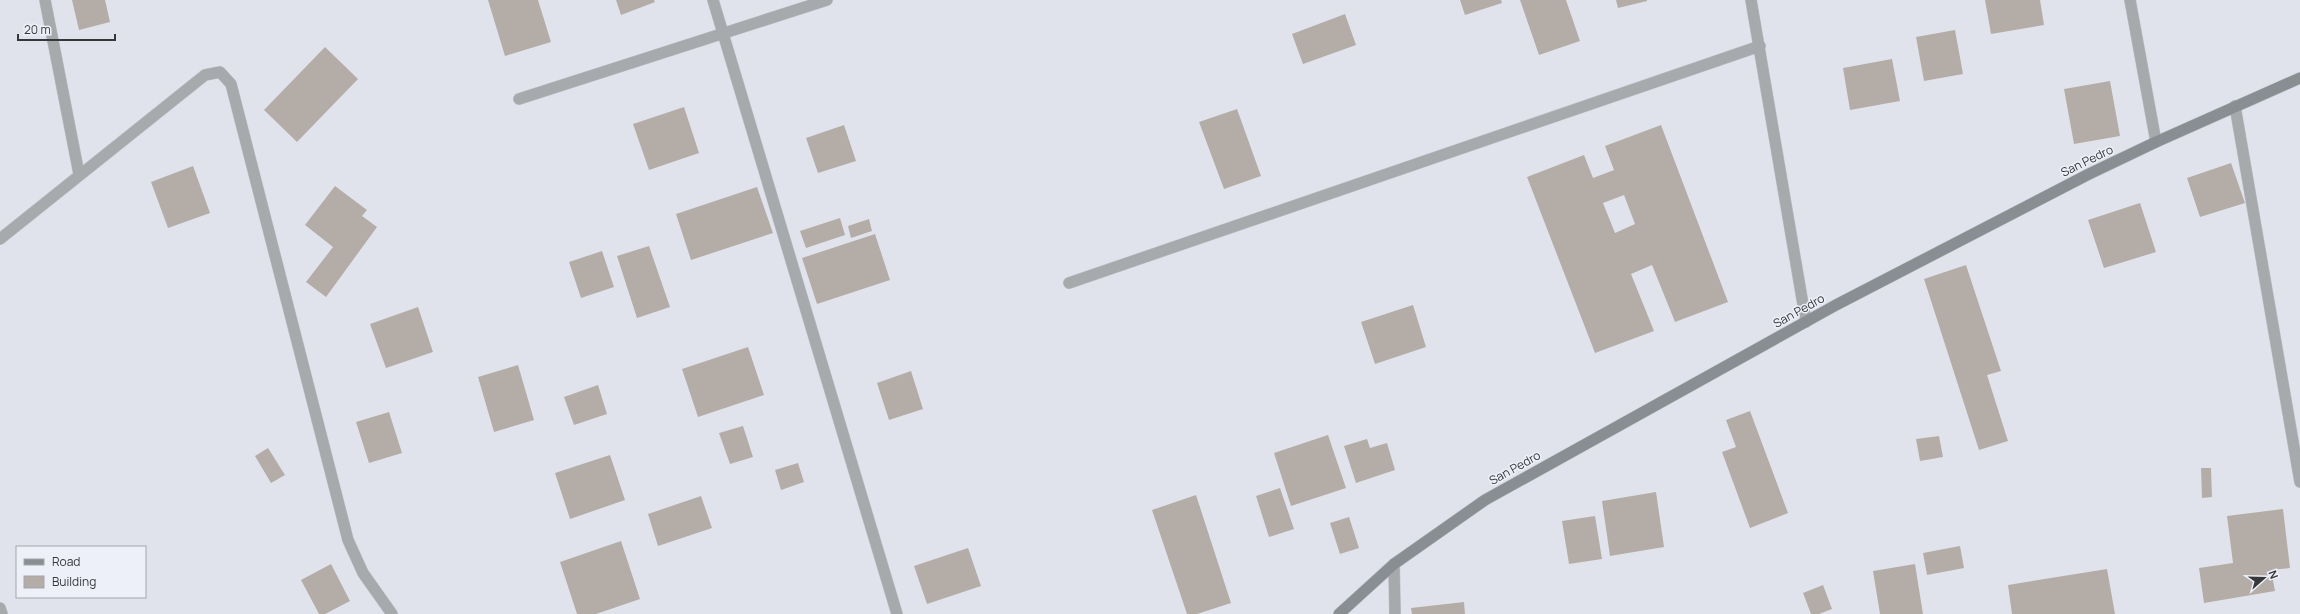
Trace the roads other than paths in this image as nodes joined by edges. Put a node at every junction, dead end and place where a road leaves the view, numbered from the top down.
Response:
1 (45, 0) edge
2 (713, 0) edge
3 (827, 0) edge
4 (1752, 0) edge
5 (2130, 0) edge
6 (723, 34) junction
7 (1760, 46) junction
8 (2300, 78) edge
9 (519, 99) dead end
10 (2235, 106) junction
11 (2156, 142) junction
12 (79, 174) junction
13 (0, 238) edge
14 (1068, 283) dead end
15 (1806, 322) junction
16 (2300, 482) edge
17 (1394, 564) junction
18 (0, 608) edge
19 (2, 614) edge
20 (392, 614) edge
21 (897, 614) edge
22 (1338, 614) edge
23 (1395, 614) edge

1 - 12 street
2 - 6 street
3 - 6 street
4 - 7 street
5 - 11 street
6 - 9 street
6 - 21 street
7 - 14 street
7 - 15 street
8 - 10 main road, San Pedro
10 - 11 main road, San Pedro
10 - 16 street
11 - 15 main road, San Pedro
12 - 13 street
12 - 20 street
15 - 17 main road, San Pedro
17 - 22 main road, San Pedro
17 - 23 street
18 - 19 street

